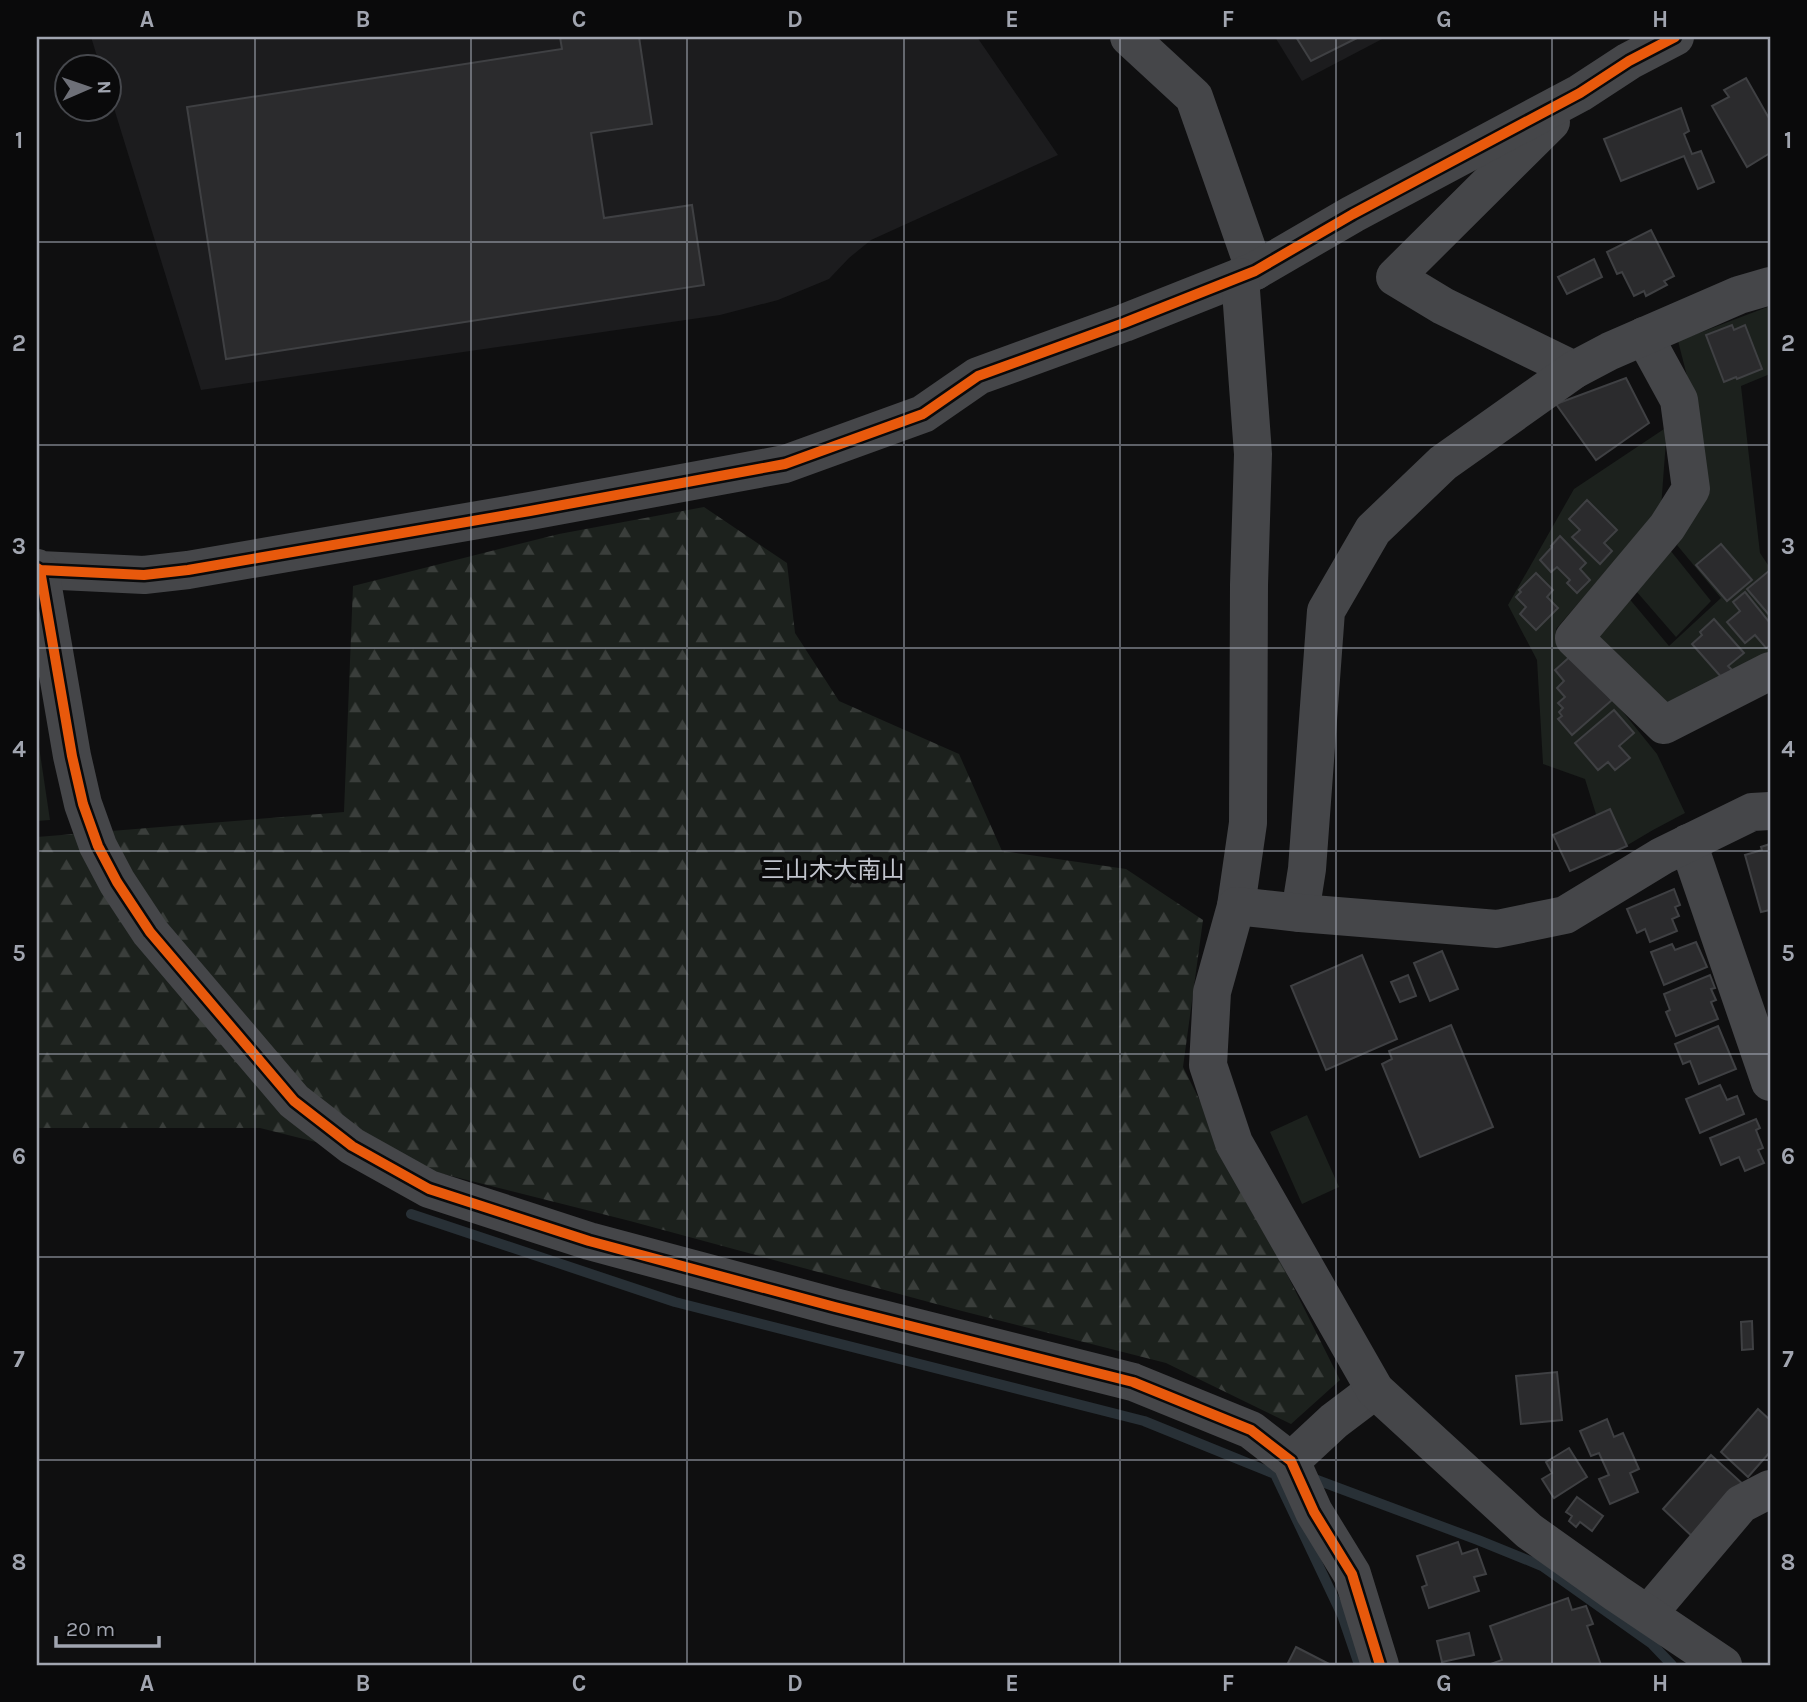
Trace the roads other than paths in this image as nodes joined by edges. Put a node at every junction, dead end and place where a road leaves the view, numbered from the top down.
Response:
1 (1129, 37) edge
2 (1675, 37) edge
3 (1580, 93) junction
4 (1247, 274) junction
5 (1770, 286) edge
6 (1644, 336) junction
7 (1574, 370) junction
8 (38, 569) edge
9 (1770, 671) edge
10 (1770, 811) edge
11 (1688, 843) junction
12 (1236, 906) junction
13 (1300, 913) junction
14 (1770, 1083) edge
15 (1375, 1390) junction
16 (1291, 1461) junction
17 (1770, 1489) edge
18 (1648, 1614) junction
19 (1380, 1665) edge
20 (1723, 1665) edge

1 - 4 street
2 - 3 street
3 - 4 street
3 - 7 street
4 - 8 street
4 - 12 street
5 - 6 street
6 - 7 street
6 - 9 street
7 - 13 street
8 - 16 street
10 - 11 street
11 - 13 street
11 - 14 street
12 - 13 street
12 - 15 street
15 - 16 street
15 - 18 street
16 - 19 street
17 - 18 street
18 - 20 street

